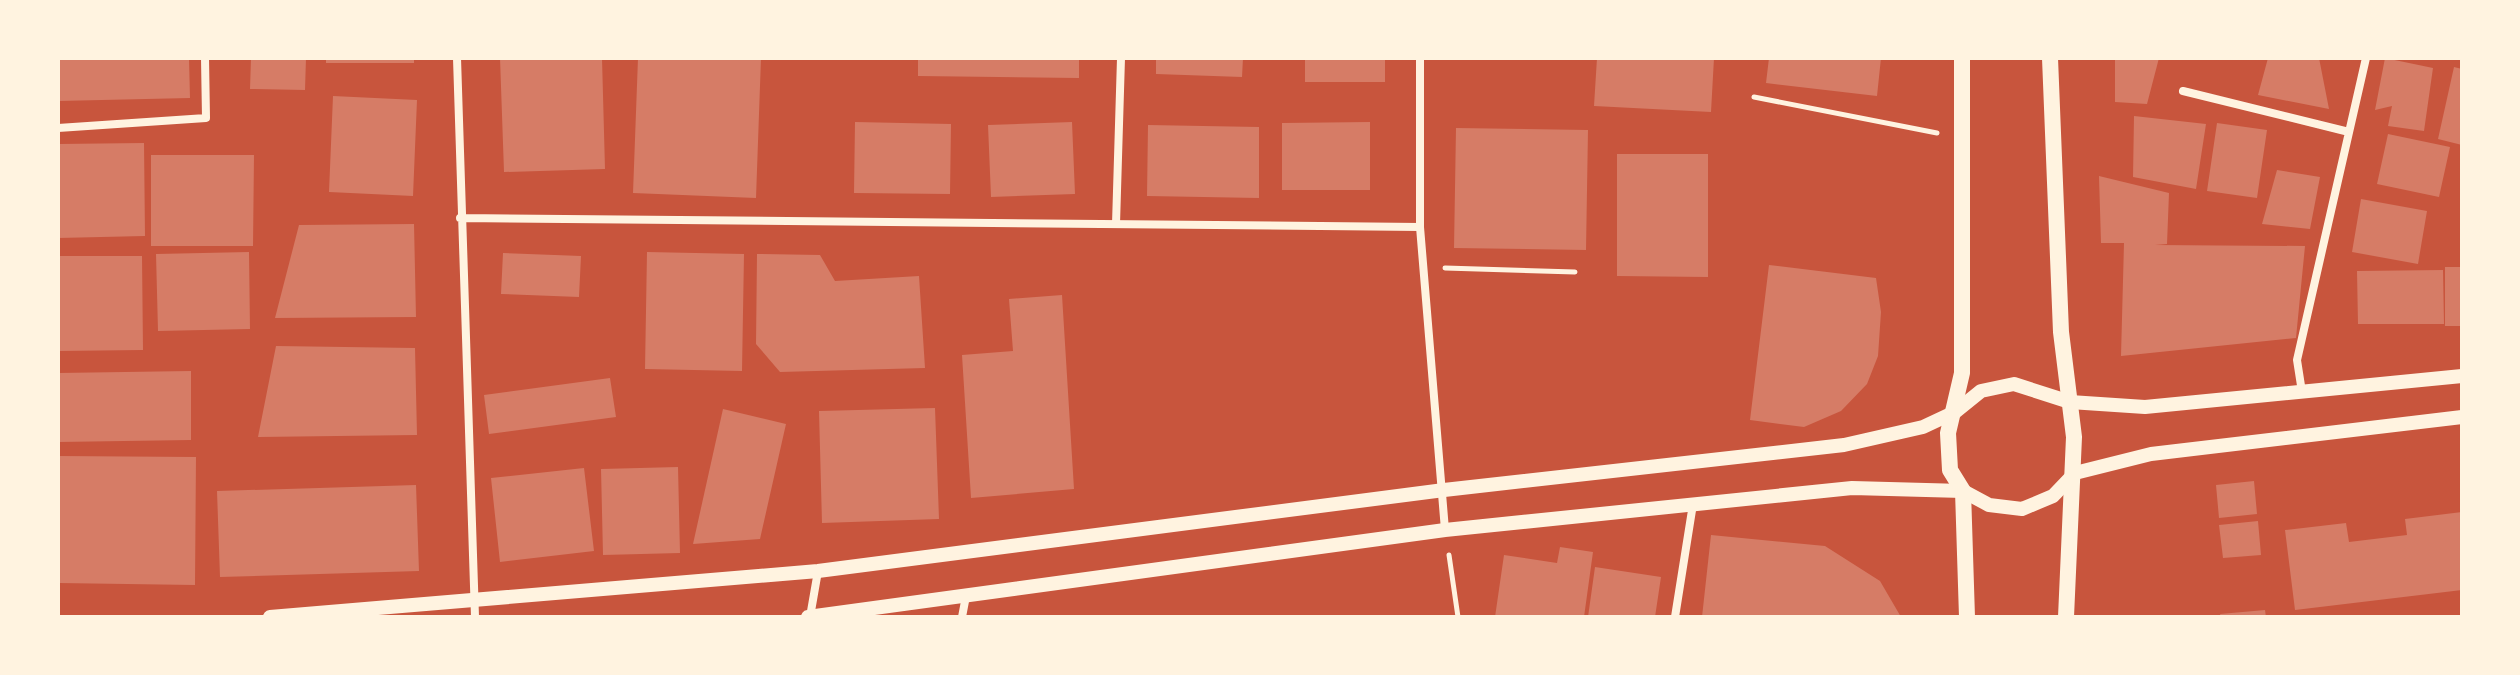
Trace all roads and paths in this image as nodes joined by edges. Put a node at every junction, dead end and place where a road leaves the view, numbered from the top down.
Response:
1 (205, 58) edge
2 (457, 58) edge
3 (1121, 58) edge
4 (1420, 58) edge
5 (1962, 58) edge
6 (2050, 58) edge
7 (2366, 58) edge
8 (2183, 91) dead end
9 (1754, 97) dead end
10 (58, 128) edge
11 (2349, 132) junction
12 (1963, 138) junction
13 (460, 218) junction
14 (1116, 224) junction
15 (1420, 227) junction
16 (1424, 267) junction
17 (1575, 272) dead end
18 (2462, 376) edge
19 (2302, 392) junction
20 (2070, 402) junction
21 (1955, 412) junction
22 (2462, 417) edge
23 (2075, 473) junction
24 (1444, 490) junction
25 (1963, 491) junction
26 (1693, 504) junction
27 (1445, 530) junction
28 (818, 571) junction
29 (966, 596) junction
30 (474, 610) edge
31 (270, 617) edge
32 (809, 617) edge
33 (962, 617) edge
34 (1458, 617) edge
35 (1675, 617) edge
36 (1967, 617) edge
37 (2066, 617) edge

1 - 10 street
2 - 13 street
3 - 14 street
4 - 15 street
5 - 12 main road
6 - 20 main road
7 - 11 street
8 - 11 street
9 - 12 path
11 - 19 street
12 - 21 main road
13 - 14 street
13 - 30 street
14 - 15 street
15 - 16 street
16 - 17 path
16 - 24 street
18 - 19 street
19 - 20 street
20 - 21 street
20 - 23 main road
21 - 24 street
21 - 25 main road
22 - 23 street
23 - 25 street
23 - 37 main road
24 - 27 street
24 - 28 street
25 - 26 street
25 - 36 main road
26 - 27 street
26 - 35 street
27 - 29 street
27 - 34 path
28 - 30 street
28 - 32 street
29 - 32 street
29 - 33 street
30 - 31 street

